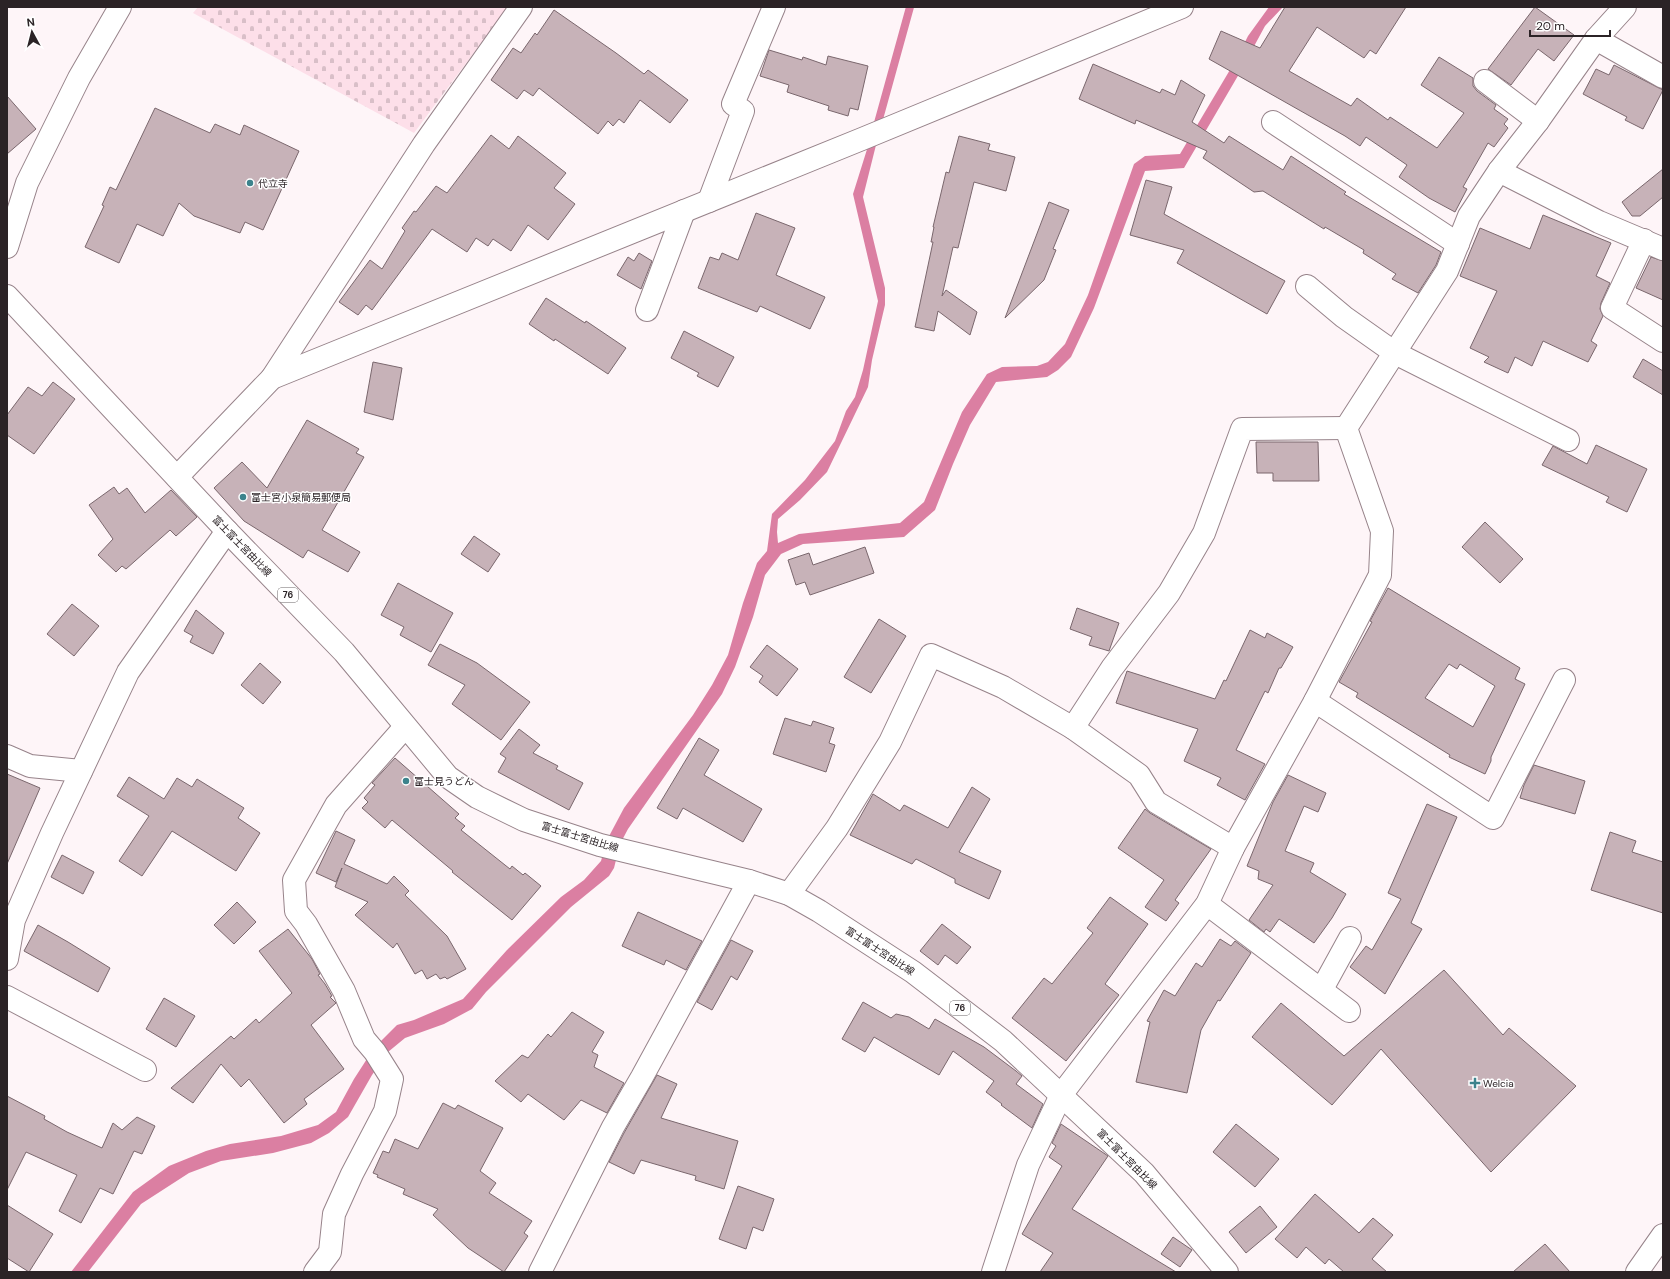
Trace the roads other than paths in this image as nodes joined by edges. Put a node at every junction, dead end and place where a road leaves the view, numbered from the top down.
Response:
1 (120, 7) edge
2 (521, 7) edge
3 (774, 7) edge
4 (1182, 7) edge
5 (1625, 7) edge
6 (1596, 39) junction
7 (1663, 77) edge
8 (1485, 81) dead end
9 (1538, 121) junction
10 (1273, 122) dead end
11 (1499, 171) junction
12 (709, 201) junction
13 (684, 211) junction
14 (1458, 244) junction
15 (1654, 244) edge
16 (7, 247) edge
17 (1307, 286) dead end
18 (7, 296) edge
19 (647, 310) dead end
20 (1663, 341) edge
21 (1395, 353) junction
22 (272, 378) junction
23 (1346, 428) junction
24 (1568, 440) dead end
25 (177, 477) junction
26 (227, 531) junction
27 (1564, 680) dead end
28 (1315, 701) junction
29 (405, 727) junction
30 (1073, 728) junction
31 (7, 756) edge
32 (81, 771) junction
33 (1233, 848) junction
34 (749, 881) junction
35 (789, 894) junction
36 (1207, 904) junction
37 (1350, 938) dead end
38 (7, 959) edge
39 (1322, 989) junction
40 (7, 997) edge
41 (1349, 1011) dead end
42 (145, 1070) dead end
43 (1061, 1095) junction
44 (1663, 1235) edge
45 (315, 1272) edge
46 (540, 1272) edge
47 (993, 1272) edge
48 (1226, 1272) edge
49 (1637, 1272) edge

1 - 16 street
2 - 22 street
3 - 12 street
4 - 12 street
5 - 6 street
6 - 7 street
6 - 9 street
8 - 9 street
9 - 11 street
10 - 14 street
11 - 14 street
11 - 15 street
12 - 13 street
13 - 19 street
13 - 22 street
14 - 21 street
15 - 20 street
17 - 21 street
18 - 25 street, 富士富士宮由比線 / 76
21 - 23 street
21 - 24 street
22 - 25 street
23 - 28 street
23 - 30 street
25 - 26 street, 富士富士宮由比線 / 76
26 - 29 street, 富士富士宮由比線 / 76
26 - 32 street
27 - 28 street
28 - 33 street
29 - 34 street, 富士富士宮由比線 / 76
29 - 45 street
30 - 33 street
30 - 35 street
31 - 32 street
32 - 38 street
33 - 36 street
34 - 35 street, 富士富士宮由比線 / 76
34 - 46 street
35 - 43 street, 富士富士宮由比線 / 76
36 - 39 street
36 - 43 street
37 - 39 street
39 - 41 street
40 - 42 street
43 - 47 street
43 - 48 street, 富士富士宮由比線 / 76
44 - 49 street

